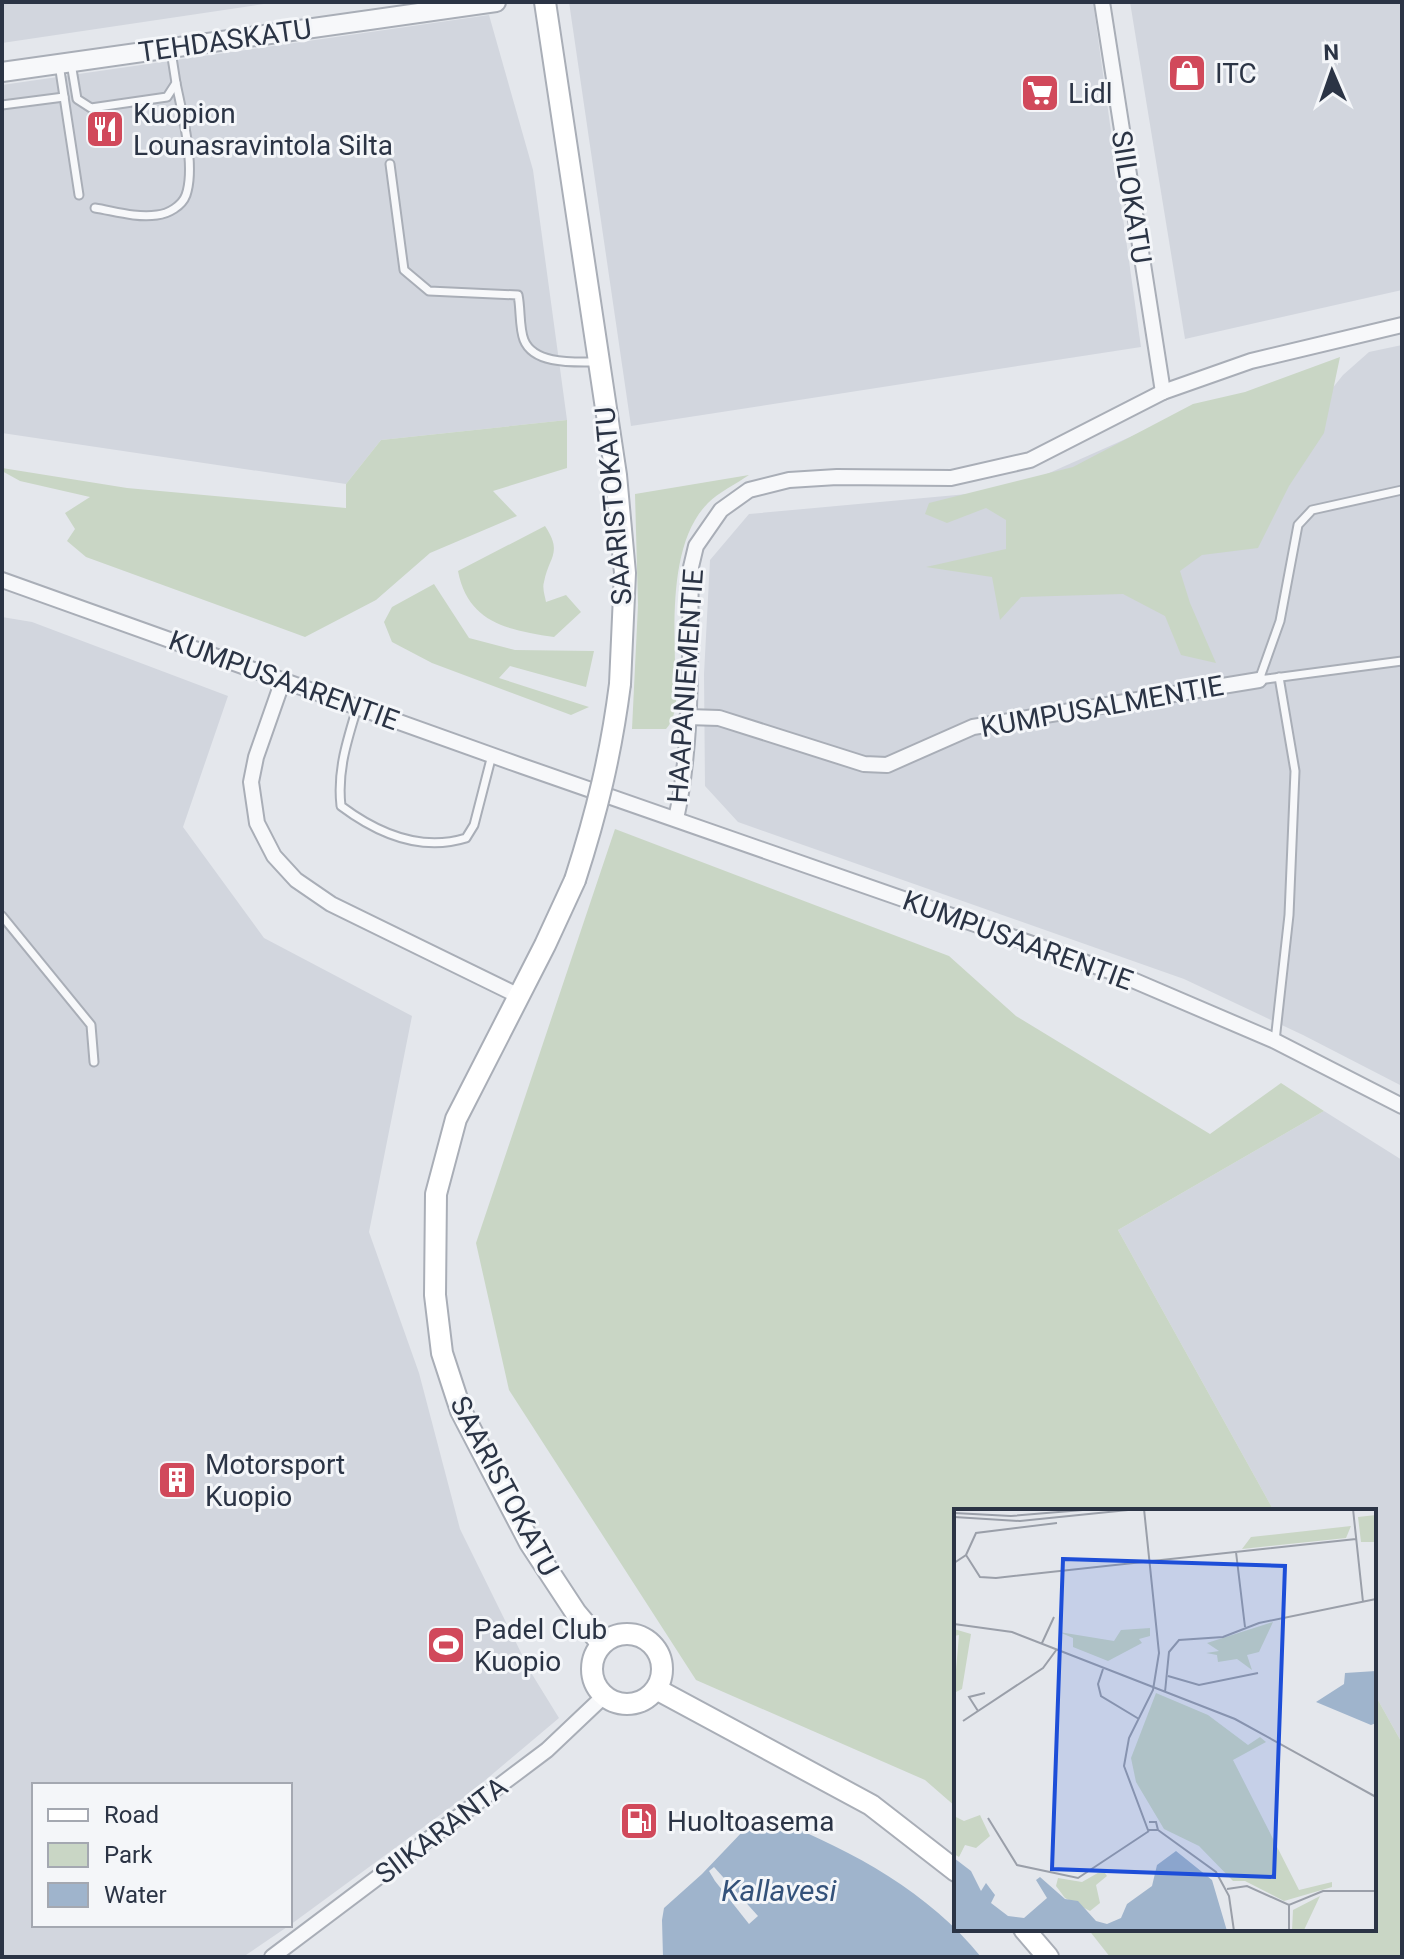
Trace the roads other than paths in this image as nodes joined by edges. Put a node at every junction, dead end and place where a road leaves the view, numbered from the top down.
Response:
1 (496, 2) edge
2 (545, 2) edge
3 (1102, 2) edge
4 (170, 47) junction
5 (65, 61) junction
6 (2, 72) edge
7 (176, 83) junction
8 (64, 97) junction
9 (2, 105) edge
10 (390, 164) dead end
11 (79, 195) dead end
12 (95, 208) dead end
13 (1402, 325) edge
14 (599, 362) junction
15 (1163, 392) junction
16 (1402, 490) edge
17 (2, 580) edge
18 (1402, 661) edge
19 (1279, 677) junction
20 (283, 680) junction
21 (1259, 680) junction
22 (358, 706) junction
23 (687, 717) junction
24 (492, 755) junction
25 (676, 819) junction
26 (2, 916) edge
27 (519, 996) junction
28 (1275, 1041) junction
29 (94, 1062) dead end
30 (1402, 1106) edge
31 (602, 1644) junction
32 (658, 1690) junction
33 (604, 1696) junction
34 (954, 1869) edge
35 (1026, 1931) edge
36 (272, 1957) edge
37 (1048, 1957) edge

1 - 4 street, TEHDASKATU
2 - 14 main road, SAARISTOKATU
3 - 15 street, SIILOKATU
4 - 5 street, TEHDASKATU
4 - 7 lane
5 - 6 street, TEHDASKATU
5 - 7 lane
5 - 8 lane
7 - 12 lane
8 - 9 lane
8 - 11 lane
10 - 14 lane
13 - 15 street, HAAPANIEMENTIE
14 - 27 main road, SAARISTOKATU, bridge
15 - 23 street, HAAPANIEMENTIE
16 - 21 lane, KUMPUSALMENTIE
17 - 20 street, KUMPUSAARENTIE
18 - 19 lane
19 - 21 lane
19 - 28 lane
20 - 22 street, KUMPUSAARENTIE
20 - 27 street
21 - 23 street, KUMPUSALMENTIE
22 - 24 street, KUMPUSAARENTIE
22 - 24 lane
23 - 25 street, HAAPANIEMENTIE
24 - 25 street, KUMPUSAARENTIE
25 - 28 street, KUMPUSAARENTIE
26 - 29 lane
27 - 31 main road, SAARISTOKATU
28 - 30 street, KUMPUSAARENTIE
31 - 32 main road
31 - 33 main road
32 - 33 main road
32 - 34 main road
33 - 36 street, SIIKARANTA
35 - 37 main road

